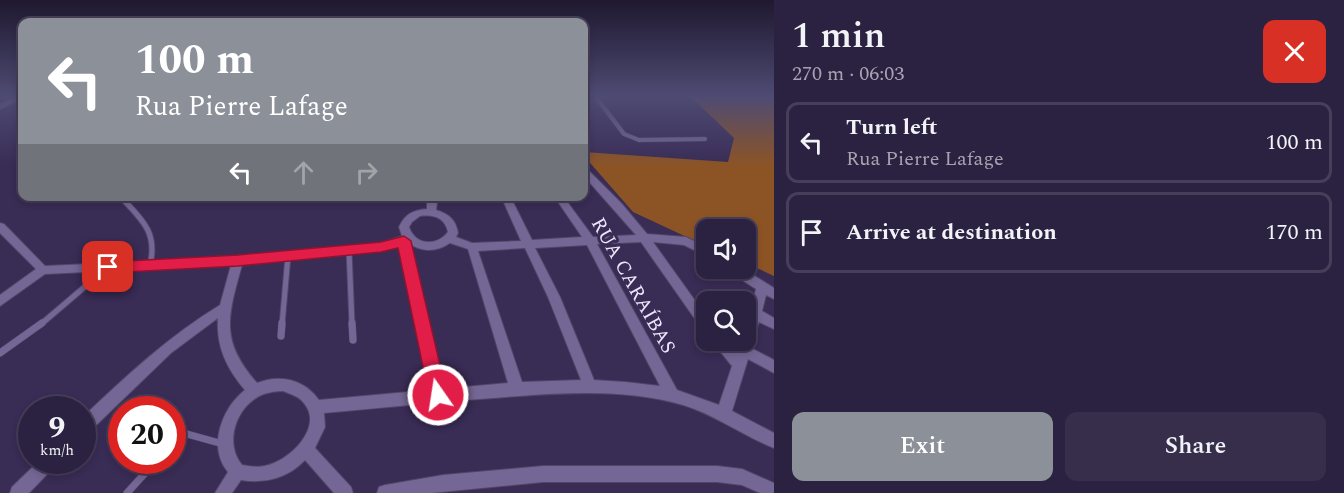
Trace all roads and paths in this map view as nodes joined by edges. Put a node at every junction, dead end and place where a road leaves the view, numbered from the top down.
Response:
1 (613, 120) edge
2 (705, 139) dead end
3 (588, 175) edge
4 (124, 201) edge
5 (430, 201) edge
6 (508, 201) edge
7 (562, 201) edge
8 (431, 212) junction
9 (0, 227) edge
10 (645, 238) junction
11 (450, 239) junction
12 (406, 240) junction
13 (590, 241) junction
14 (529, 243) junction
15 (696, 246) edge
16 (472, 247) junction
17 (349, 250) junction
18 (288, 256) junction
19 (238, 261) junction
20 (150, 265) junction
21 (108, 267) junction
22 (43, 270) junction
23 (749, 279) edge
24 (768, 291) edge
25 (0, 301) edge
26 (225, 308) junction
27 (696, 312) edge
28 (756, 314) joint
29 (774, 324) edge
30 (281, 336) dead end
31 (353, 340) dead end
32 (727, 351) edge
33 (745, 351) joint
34 (0, 353) edge
35 (738, 364) junction
36 (774, 367) edge
37 (590, 386) junction
38 (517, 389) junction
39 (255, 391) junction
40 (438, 395) junction
41 (672, 395) junction
42 (315, 407) junction
43 (723, 413) junction
44 (96, 415) edge
45 (186, 435) edge
46 (774, 441) edge
47 (225, 445) junction
48 (309, 453) junction
49 (237, 471) junction
50 (37, 474) edge
51 (144, 474) edge
52 (774, 492) edge
53 (18, 493) edge
54 (127, 493) edge
55 (223, 493) edge
56 (345, 493) edge
57 (385, 493) edge

1 - 2 lane
3 - 10 street
4 - 20 lane
5 - 8 street
6 - 14 street
7 - 13 street, RUA CARAÍBAS
8 - 11 street
8 - 12 street
9 - 22 street
10 - 13 street
10 - 15 street
10 - 27 street
11 - 12 street
11 - 16 street
12 - 17 street
12 - 40 lane
13 - 14 street
13 - 41 street, RUA CARAÍBAS
14 - 16 street
14 - 37 street
16 - 38 street
17 - 18 street
17 - 31 lane
18 - 19 street
18 - 30 lane
19 - 20 street
19 - 26 street
20 - 21 street
21 - 22 street
21 - 34 lane
22 - 25 street
23 - 24 street
24 - 28 street
26 - 39 street
26 - 44 street
28 - 29 street
32 - 35 street
33 - 35 street
33 - 36 street
35 - 43 street
37 - 38 street
37 - 41 street
38 - 40 street
39 - 42 street
39 - 47 street
40 - 42 street
41 - 43 street
42 - 48 street
43 - 46 street
45 - 47 lane
47 - 49 street
48 - 49 street
48 - 56 street
49 - 55 street
50 - 53 street
51 - 54 lane
52 - 57 street

